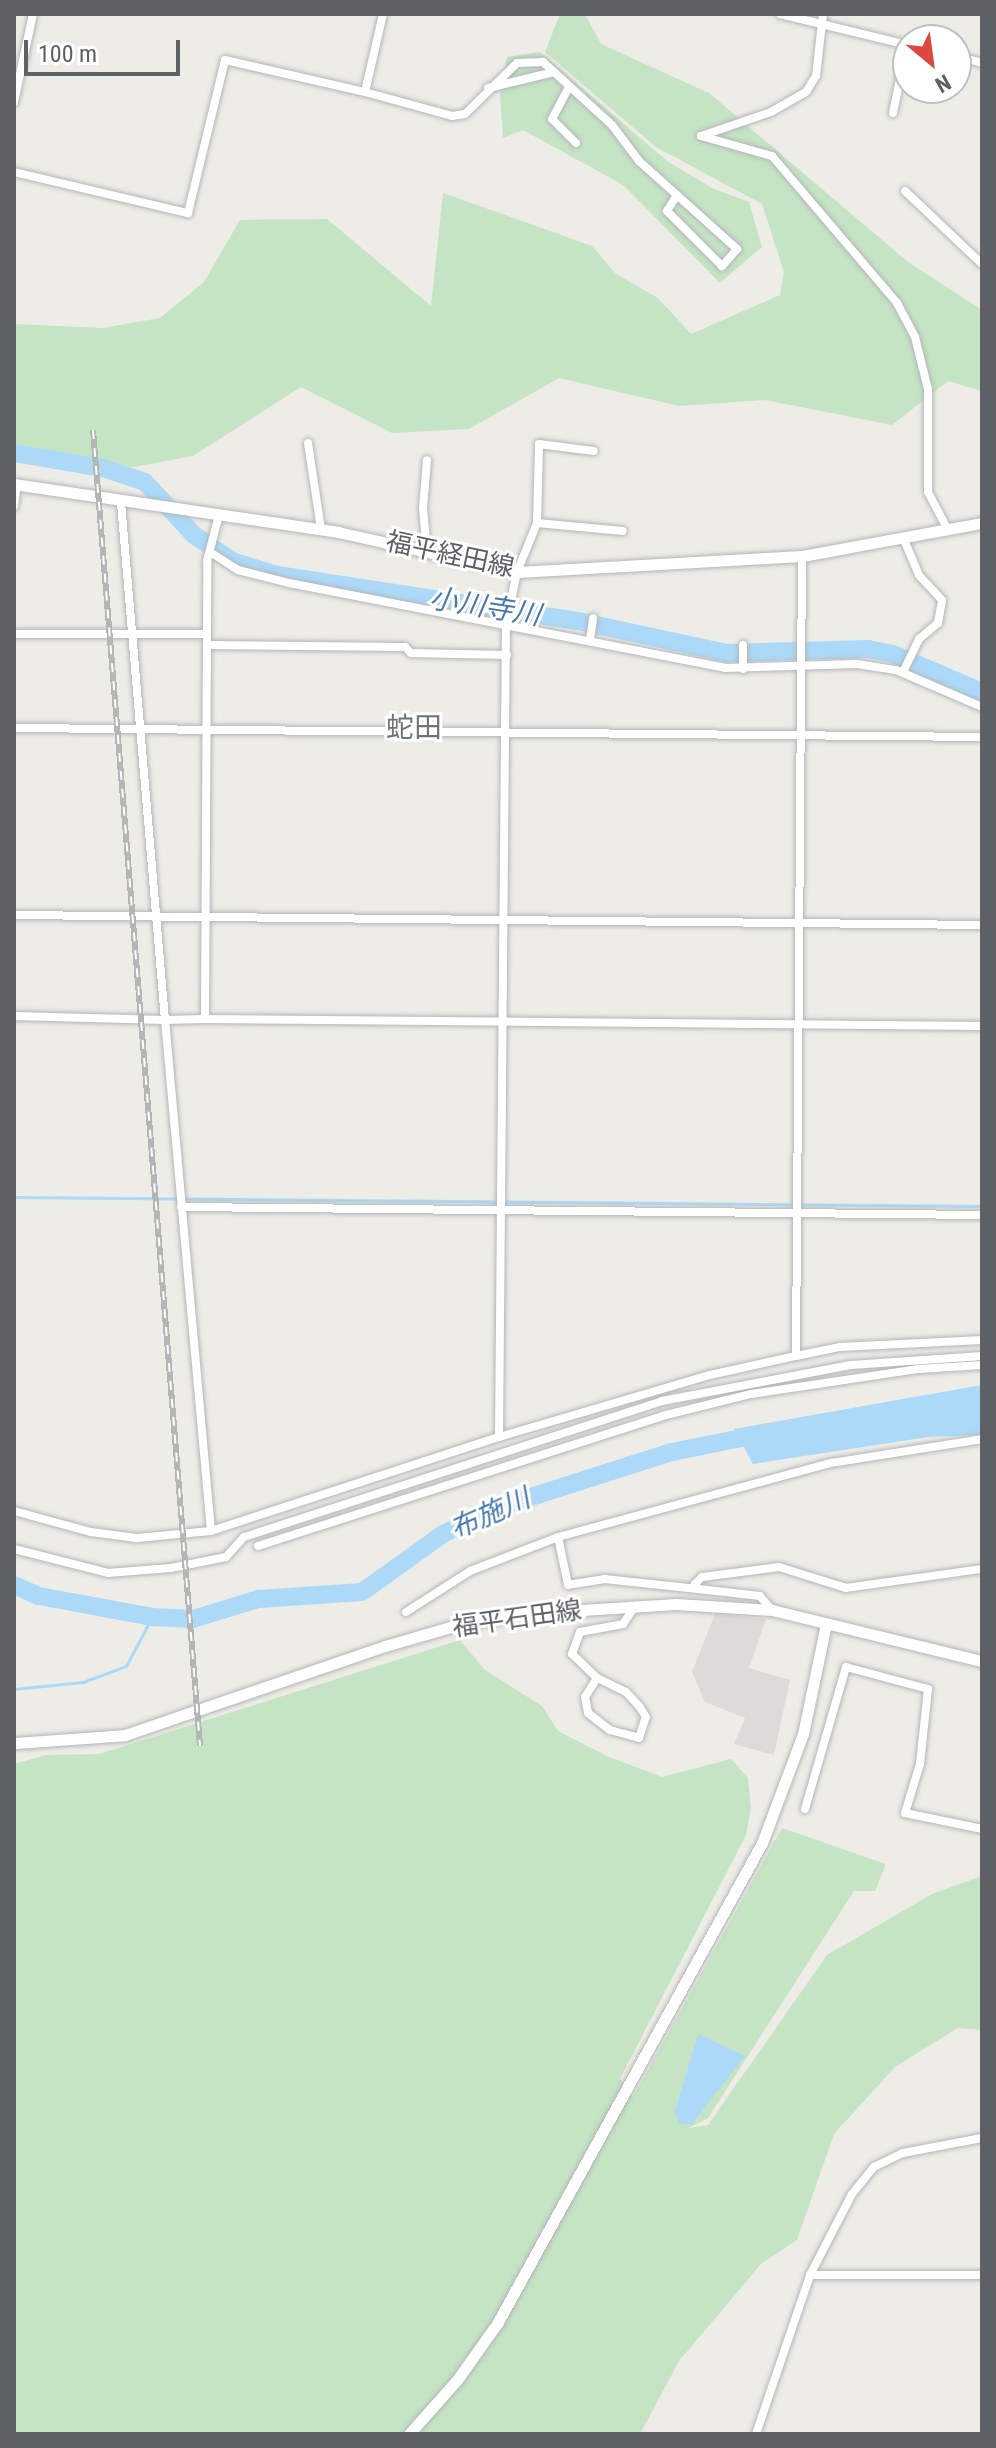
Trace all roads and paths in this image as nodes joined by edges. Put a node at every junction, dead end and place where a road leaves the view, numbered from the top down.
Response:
1 (33, 14) edge
2 (383, 14) edge
3 (780, 14) edge
4 (823, 14) edge
5 (822, 25) junction
6 (892, 41) edge
7 (554, 72) junction
8 (569, 87) junction
9 (488, 88) junction
10 (365, 92) junction
11 (14, 102) edge
12 (895, 104) edge
13 (893, 113) dead end
14 (576, 143) dead end
15 (14, 172) edge
16 (905, 191) dead end
17 (677, 195) junction
18 (982, 264) edge
19 (308, 443) dead end
20 (594, 451) dead end
21 (427, 460) dead end
22 (16, 484) edge
23 (121, 502) junction
24 (14, 506) edge
25 (213, 514) junction
26 (537, 523) junction
27 (982, 523) edge
28 (321, 529) junction
29 (948, 530) junction
30 (623, 531) dead end
31 (904, 540) junction
32 (210, 552) junction
33 (427, 552) junction
34 (802, 556) junction
35 (517, 572) junction
36 (593, 618) dead end
37 (506, 625) junction
38 (14, 634) edge
39 (207, 634) junction
40 (132, 636) junction
41 (590, 640) junction
42 (207, 645) junction
43 (743, 645) dead end
44 (507, 655) junction
45 (801, 662) junction
46 (743, 669) junction
47 (903, 672) junction
48 (982, 707) edge
49 (14, 728) edge
50 (141, 728) junction
51 (207, 729) junction
52 (506, 731) junction
53 (801, 735) junction
54 (982, 737) edge
55 (14, 915) edge
56 (155, 917) junction
57 (204, 917) junction
58 (503, 922) junction
59 (799, 924) junction
60 (982, 925) edge
61 (14, 1016) edge
62 (205, 1019) junction
63 (165, 1020) junction
64 (502, 1021) junction
65 (798, 1025) junction
66 (982, 1026) edge
67 (181, 1207) junction
68 (501, 1210) junction
69 (795, 1212) junction
70 (982, 1215) edge
71 (982, 1340) edge
72 (796, 1356) junction
73 (982, 1356) edge
74 (982, 1365) edge
75 (499, 1437) junction
76 (982, 1439) edge
77 (14, 1511) edge
78 (211, 1531) junction
79 (558, 1537) junction
80 (258, 1546) dead end
81 (14, 1549) edge
82 (982, 1569) edge
83 (698, 1589) junction
84 (635, 1606) junction
85 (772, 1610) junction
86 (406, 1612) dead end
87 (826, 1624) junction
88 (982, 1661) edge
89 (597, 1678) junction
90 (14, 1743) edge
91 (805, 1809) dead end
92 (982, 1829) edge
93 (982, 2138) edge
94 (810, 2275) junction
95 (982, 2275) edge
96 (409, 2434) edge
97 (756, 2434) edge

1 - 11 street
2 - 10 street
3 - 5 street
4 - 5 street
5 - 6 street
5 - 29 street
7 - 8 street
7 - 9 street
7 - 9 street
8 - 14 street
8 - 17 street
9 - 10 street
10 - 15 street
12 - 13 street
16 - 18 street
17 - 17 street
19 - 28 street
20 - 26 street
21 - 33 street
22 - 23 main road, 福平経田線
22 - 24 street
23 - 25 main road, 福平経田線
23 - 40 street
25 - 28 main road, 福平経田線
25 - 32 street
26 - 30 street
26 - 35 street
27 - 29 main road, 福平経田線
28 - 33 main road, 福平経田線
29 - 31 main road, 福平経田線
31 - 34 main road, 福平経田線
31 - 47 street
32 - 37 street
32 - 39 street
33 - 35 main road, 福平経田線
34 - 35 main road, 福平経田線
34 - 45 street
35 - 37 street
36 - 41 street
37 - 41 street
37 - 44 street
38 - 40 street
39 - 40 street
39 - 42 street
40 - 50 street
41 - 46 street
42 - 44 street
42 - 51 street
43 - 46 street
44 - 52 street
45 - 46 street
45 - 47 street
45 - 53 street
47 - 48 street
49 - 50 street
50 - 51 street
50 - 56 street
51 - 52 street
51 - 57 street
52 - 53 street
52 - 58 street
53 - 54 street
53 - 59 street
55 - 56 street
56 - 57 street
56 - 63 street
57 - 58 street
57 - 62 street
58 - 59 street
58 - 64 street
59 - 60 street
59 - 65 street
61 - 63 street
62 - 63 street
62 - 64 street
63 - 67 street
64 - 65 street
64 - 68 street
65 - 66 street
65 - 69 street
67 - 68 street
67 - 78 street
68 - 69 street
68 - 75 street
69 - 70 street
69 - 72 street
71 - 72 street
72 - 75 street
73 - 81 street
74 - 80 street
75 - 78 street
76 - 79 street
77 - 78 street
79 - 83 street
79 - 86 street
82 - 83 street
83 - 85 street
84 - 85 main road, 福平石田線
84 - 89 street
84 - 90 main road, 福平石田線
85 - 87 main road, 福平石田線
87 - 88 main road, 福平石田線
87 - 96 main road
89 - 89 street
91 - 92 street
93 - 94 street
94 - 95 street
94 - 97 street

